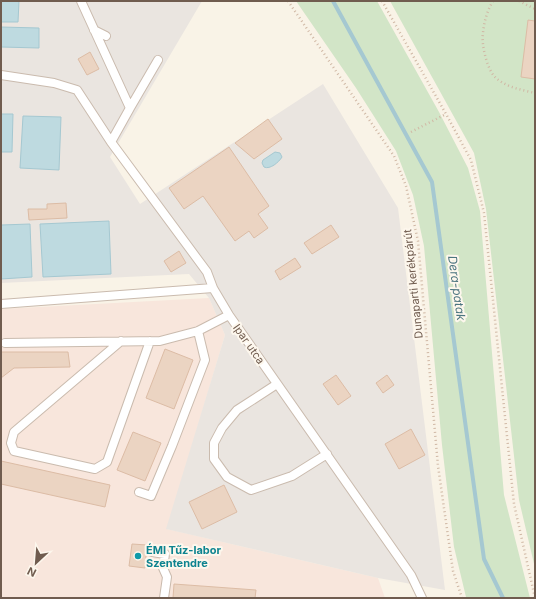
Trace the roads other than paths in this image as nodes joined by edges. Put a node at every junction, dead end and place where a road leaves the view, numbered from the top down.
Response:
1 (81, 1) edge
2 (94, 30) junction
3 (106, 36) dead end
4 (158, 60) dead end
5 (1, 75) edge
6 (130, 108) junction
7 (111, 142) junction
8 (213, 288) junction
9 (1, 304) edge
10 (229, 314) junction
11 (198, 331) junction
12 (121, 341) junction
13 (150, 341) junction
14 (5, 343) dead end
15 (277, 384) junction
16 (326, 454) junction
17 (140, 492) dead end
18 (152, 552) dead end
19 (164, 598) edge
20 (422, 598) edge

1 - 2 lane
2 - 3 lane
2 - 6 lane
4 - 6 lane
5 - 7 lane, Ipar utca
6 - 7 lane
7 - 8 lane, Ipar utca
8 - 9 lane
8 - 10 lane, Ipar utca
10 - 11 lane
10 - 15 lane, Ipar utca
11 - 13 lane
11 - 17 lane
12 - 13 lane
12 - 13 lane
12 - 14 lane
15 - 16 lane, Ipar utca
15 - 16 lane
16 - 20 lane, Ipar utca
18 - 19 lane

